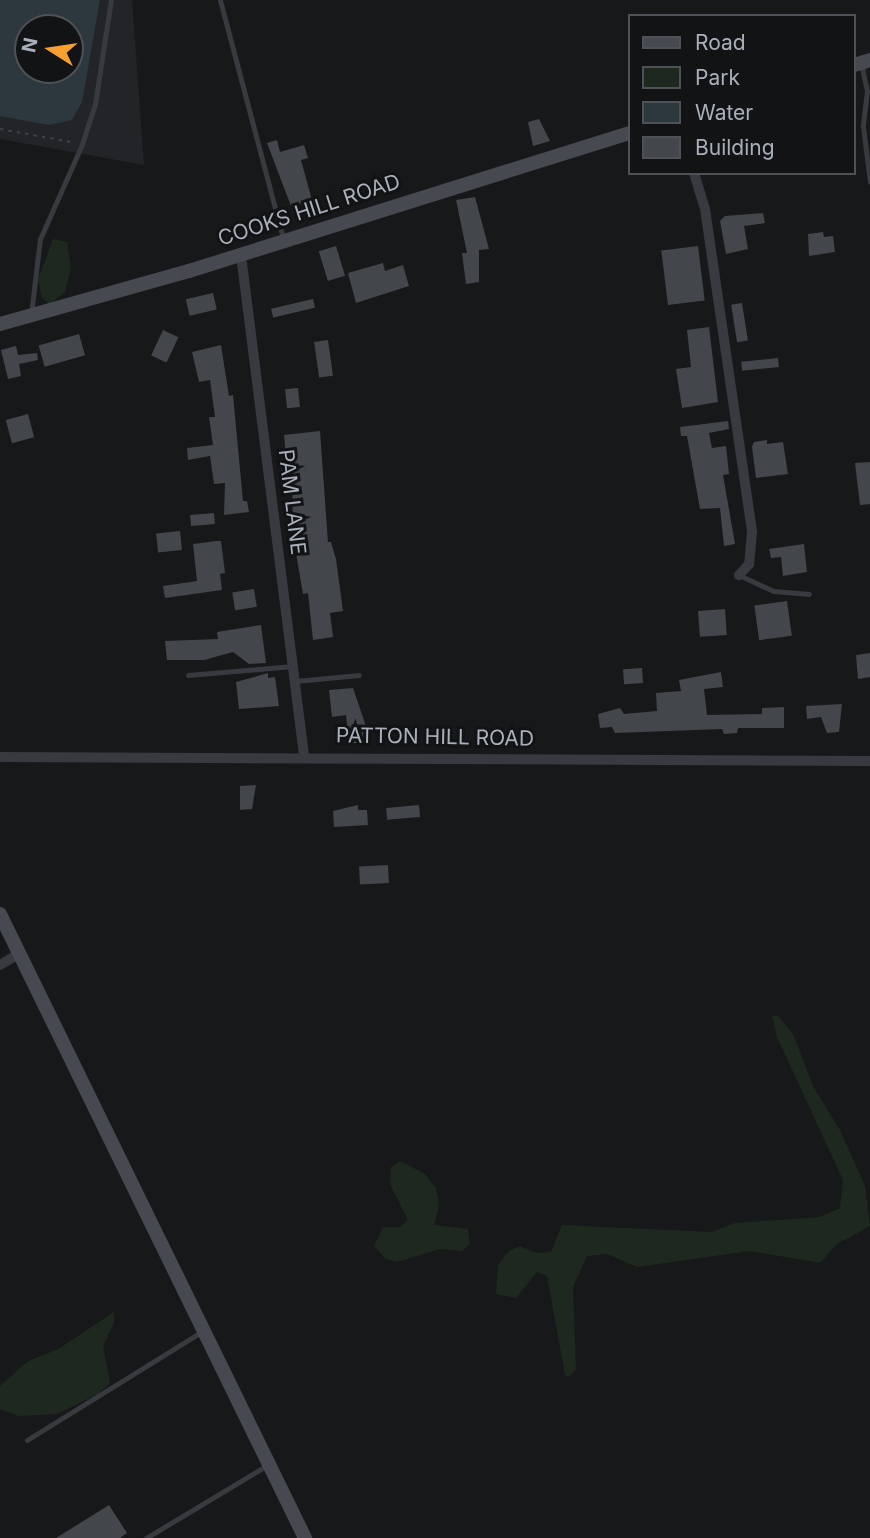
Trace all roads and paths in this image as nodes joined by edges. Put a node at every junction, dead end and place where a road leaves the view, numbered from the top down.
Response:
1 (111, 0) edge
2 (220, 0) edge
3 (862, 63) edge
4 (0, 129) edge
5 (628, 134) edge
6 (82, 144) junction
7 (694, 175) edge
8 (870, 182) edge
9 (283, 239) junction
10 (241, 255) junction
11 (31, 314) junction
12 (0, 324) edge
13 (739, 575) joint
14 (809, 594) dead end
15 (295, 666) junction
16 (188, 675) dead end
17 (359, 675) dead end
18 (296, 681) junction
19 (304, 755) junction
20 (0, 757) edge
21 (870, 761) edge
22 (0, 914) edge
23 (18, 954) junction
24 (0, 965) edge
25 (204, 1330) junction
26 (27, 1440) dead end
27 (269, 1464) junction
28 (146, 1538) edge
29 (305, 1538) edge

1 - 6 lane
2 - 9 lane
3 - 8 lane
4 - 6 path
5 - 9 main road, COOKS HILL ROAD
6 - 11 lane
7 - 13 street
9 - 10 main road, COOKS HILL ROAD
10 - 11 main road, COOKS HILL ROAD
10 - 15 street, PAM LANE
11 - 12 main road, COOKS HILL ROAD
13 - 14 lane
15 - 16 lane
15 - 18 street, PAM LANE
17 - 18 lane
18 - 19 street, PAM LANE
19 - 20 street, PATTON HILL ROAD
19 - 21 street, PATTON HILL ROAD
22 - 23 main road
23 - 24 street
23 - 25 main road
25 - 26 lane
25 - 27 main road
27 - 28 lane
27 - 29 main road

